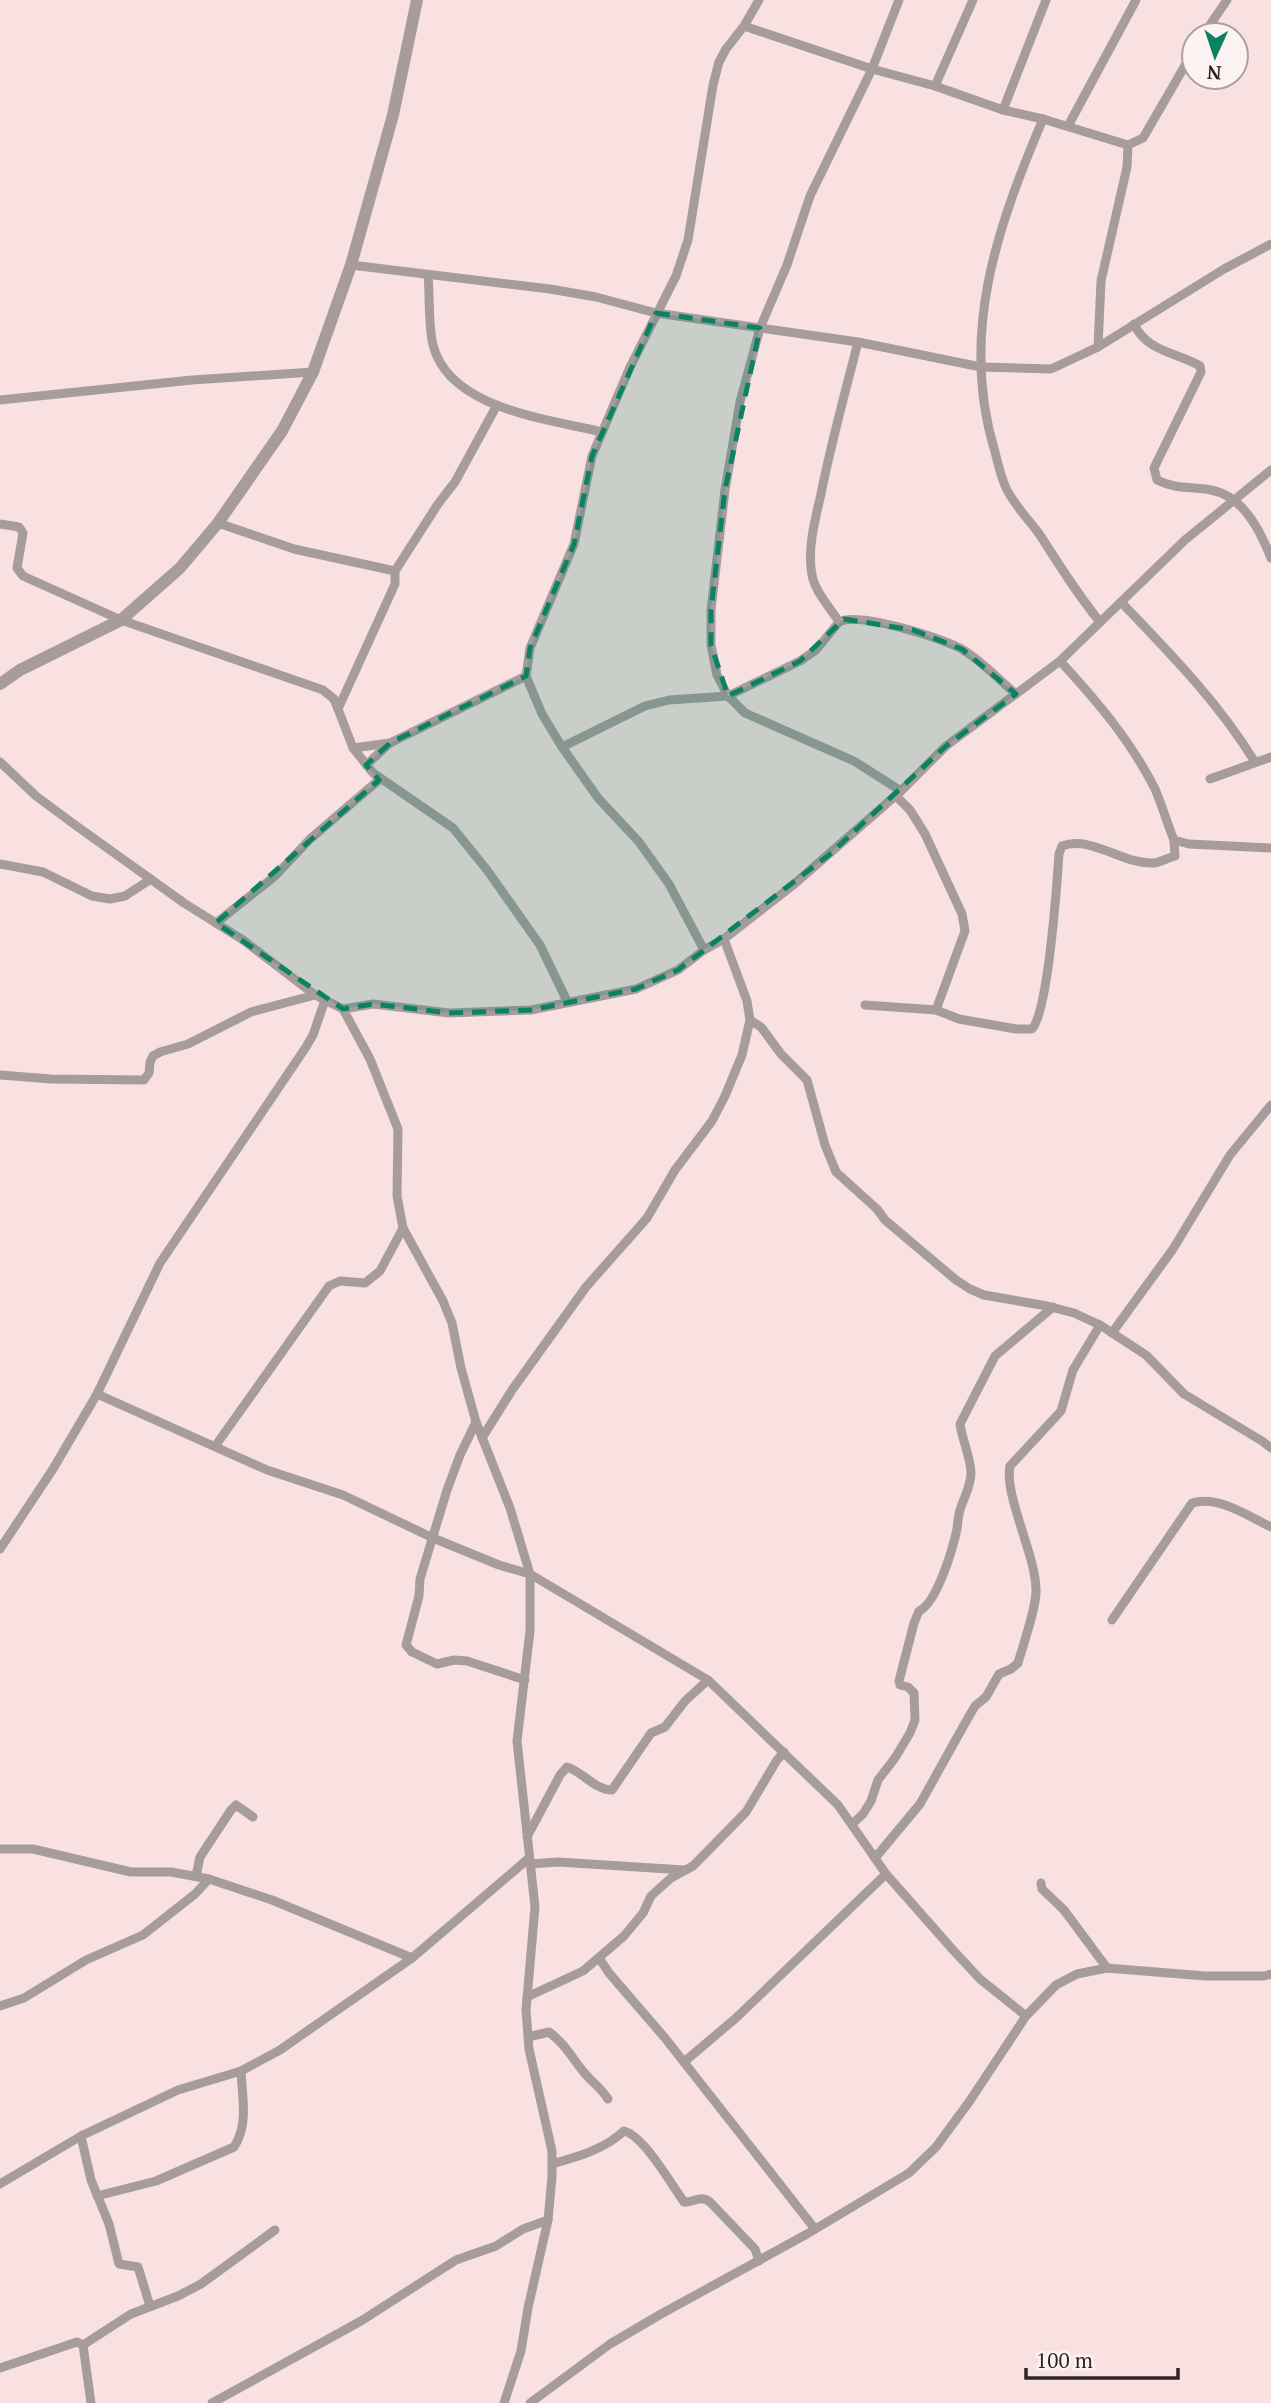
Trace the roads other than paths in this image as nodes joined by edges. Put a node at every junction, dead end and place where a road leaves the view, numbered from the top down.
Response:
1 (417, 0) edge
2 (759, 0) edge
3 (899, 0) edge
4 (973, 0) edge
5 (1046, 0) edge
6 (1136, 0) edge
7 (1227, 0) edge
8 (1213, 21) edge
9 (744, 26) junction
10 (872, 69) junction
11 (1180, 74) edge
12 (936, 86) junction
13 (1003, 110) junction
14 (1043, 119) junction
15 (1068, 126) junction
16 (1128, 145) junction
17 (1271, 244) edge
18 (351, 265) junction
19 (428, 275) junction
20 (656, 313) junction
21 (1134, 324) junction
22 (760, 328) junction
23 (858, 342) junction
24 (1098, 347) junction
25 (981, 367) junction
26 (313, 372) junction
27 (0, 400) edge
28 (497, 405) junction
29 (602, 432) junction
30 (1271, 470) edge
31 (1234, 498) junction
32 (218, 523) junction
33 (0, 524) edge
34 (1271, 558) edge
35 (395, 571) junction
36 (1121, 602) junction
37 (121, 620) junction
38 (839, 622) junction
39 (1100, 622) junction
40 (1060, 661) junction
41 (526, 676) junction
42 (0, 684) edge
43 (1016, 694) junction
44 (728, 696) junction
45 (338, 709) junction
46 (390, 743) junction
47 (562, 747) junction
48 (354, 748) junction
49 (1271, 757) edge
50 (0, 762) edge
51 (1255, 762) junction
52 (366, 765) junction
53 (380, 779) junction
54 (1210, 779) dead end
55 (899, 794) junction
56 (1174, 840) junction
57 (1271, 848) edge
58 (0, 864) edge
59 (150, 879) junction
60 (216, 923) junction
61 (724, 939) junction
62 (704, 950) junction
63 (315, 995) junction
64 (325, 1000) junction
65 (567, 1001) junction
66 (865, 1005) dead end
67 (343, 1009) junction
68 (936, 1010) junction
69 (750, 1020) junction
70 (0, 1075) edge
71 (1271, 1105) edge
72 (403, 1228) junction
73 (1053, 1307) junction
74 (1100, 1325) junction
75 (1112, 1333) junction
76 (97, 1394) junction
77 (476, 1422) junction
78 (482, 1438) junction
79 (216, 1445) junction
80 (1271, 1448) edge
81 (1271, 1527) edge
82 (433, 1538) junction
83 (0, 1549) edge
84 (530, 1574) junction
85 (1112, 1620) dead end
86 (525, 1680) junction
87 (708, 1680) junction
88 (784, 1752) junction
89 (253, 1817) dead end
90 (852, 1824) junction
91 (527, 1837) junction
92 (1, 1849) edge
93 (875, 1857) junction
94 (529, 1861) junction
95 (684, 1870) junction
96 (886, 1874) junction
97 (195, 1876) junction
98 (209, 1879) junction
99 (1041, 1883) dead end
100 (412, 1958) junction
101 (599, 1958) junction
102 (1107, 1968) junction
103 (1271, 1974) edge
104 (527, 1997) junction
105 (0, 2006) edge
106 (1026, 2016) junction
107 (528, 2037) junction
108 (684, 2062) junction
109 (241, 2071) junction
110 (608, 2099) dead end
111 (80, 2136) junction
112 (552, 2164) junction
113 (0, 2184) edge
114 (97, 2196) junction
115 (548, 2220) junction
116 (275, 2230) dead end
117 (815, 2230) junction
118 (758, 2261) junction
119 (150, 2306) junction
120 (83, 2346) junction
121 (0, 2368) edge
122 (91, 2403) edge
123 (212, 2403) edge
124 (504, 2403) edge
125 (530, 2403) edge

1 - 18 street
2 - 9 street
3 - 10 street
4 - 12 street
5 - 13 street
6 - 15 street
7 - 8 street
9 - 10 street
9 - 20 street
10 - 12 street
10 - 22 street
11 - 16 street
12 - 13 street
13 - 14 street
14 - 15 street
14 - 25 street
15 - 16 street
16 - 24 street
17 - 21 street
18 - 19 street
18 - 26 street
19 - 20 street
19 - 28 street
20 - 22 street
20 - 29 street
21 - 24 street
21 - 31 street
22 - 23 street
22 - 44 street
23 - 25 street
23 - 38 street
24 - 25 street
25 - 39 street
26 - 27 street
26 - 32 street
28 - 29 street
28 - 35 street
29 - 41 street
30 - 31 street
31 - 34 street
31 - 36 street
32 - 35 street
32 - 37 street
33 - 37 street
35 - 45 street
36 - 39 street
36 - 51 street
37 - 42 street
37 - 45 street
38 - 43 street
38 - 44 street
39 - 40 street
40 - 43 street
40 - 56 street
41 - 46 street
41 - 47 street
43 - 55 street
44 - 47 street
44 - 55 street
45 - 48 street
46 - 48 street
46 - 52 street
47 - 62 street
48 - 52 street
49 - 51 street
50 - 59 street
51 - 54 street
52 - 53 street
53 - 60 street
53 - 65 street
55 - 61 street
55 - 68 street
56 - 57 street
56 - 68 street
58 - 59 street
59 - 60 street
60 - 63 street
61 - 62 street
61 - 69 street
62 - 65 street
63 - 64 street
63 - 70 street
64 - 67 street
64 - 76 street
65 - 67 street
66 - 68 street
67 - 72 street
69 - 73 street
69 - 78 street
71 - 75 street
72 - 77 street
72 - 79 street
73 - 74 street
73 - 90 street
74 - 75 street
74 - 93 street
75 - 80 street
76 - 79 street
76 - 83 street
77 - 78 street
77 - 82 street
78 - 84 street
79 - 82 street
81 - 85 street
82 - 84 street
82 - 86 street
84 - 86 street
84 - 87 street
86 - 91 street
87 - 88 street
87 - 91 street
88 - 90 street
88 - 95 street
89 - 97 street
90 - 93 street
91 - 94 street
92 - 97 street
93 - 96 street
94 - 95 street
94 - 100 street
94 - 104 street
95 - 101 street
96 - 106 street
96 - 108 street
97 - 98 street
98 - 100 street
98 - 105 street
99 - 102 street
100 - 109 street
101 - 104 street
101 - 108 street
102 - 103 street
102 - 106 street
104 - 107 street
106 - 117 street
107 - 110 street
107 - 112 street
108 - 117 street
109 - 111 street
109 - 114 street
111 - 113 street
111 - 114 street
112 - 115 street
112 - 118 street
114 - 119 street
115 - 123 street
115 - 124 street
116 - 119 street
117 - 118 street
118 - 125 street
119 - 120 street
120 - 121 street
120 - 122 street

